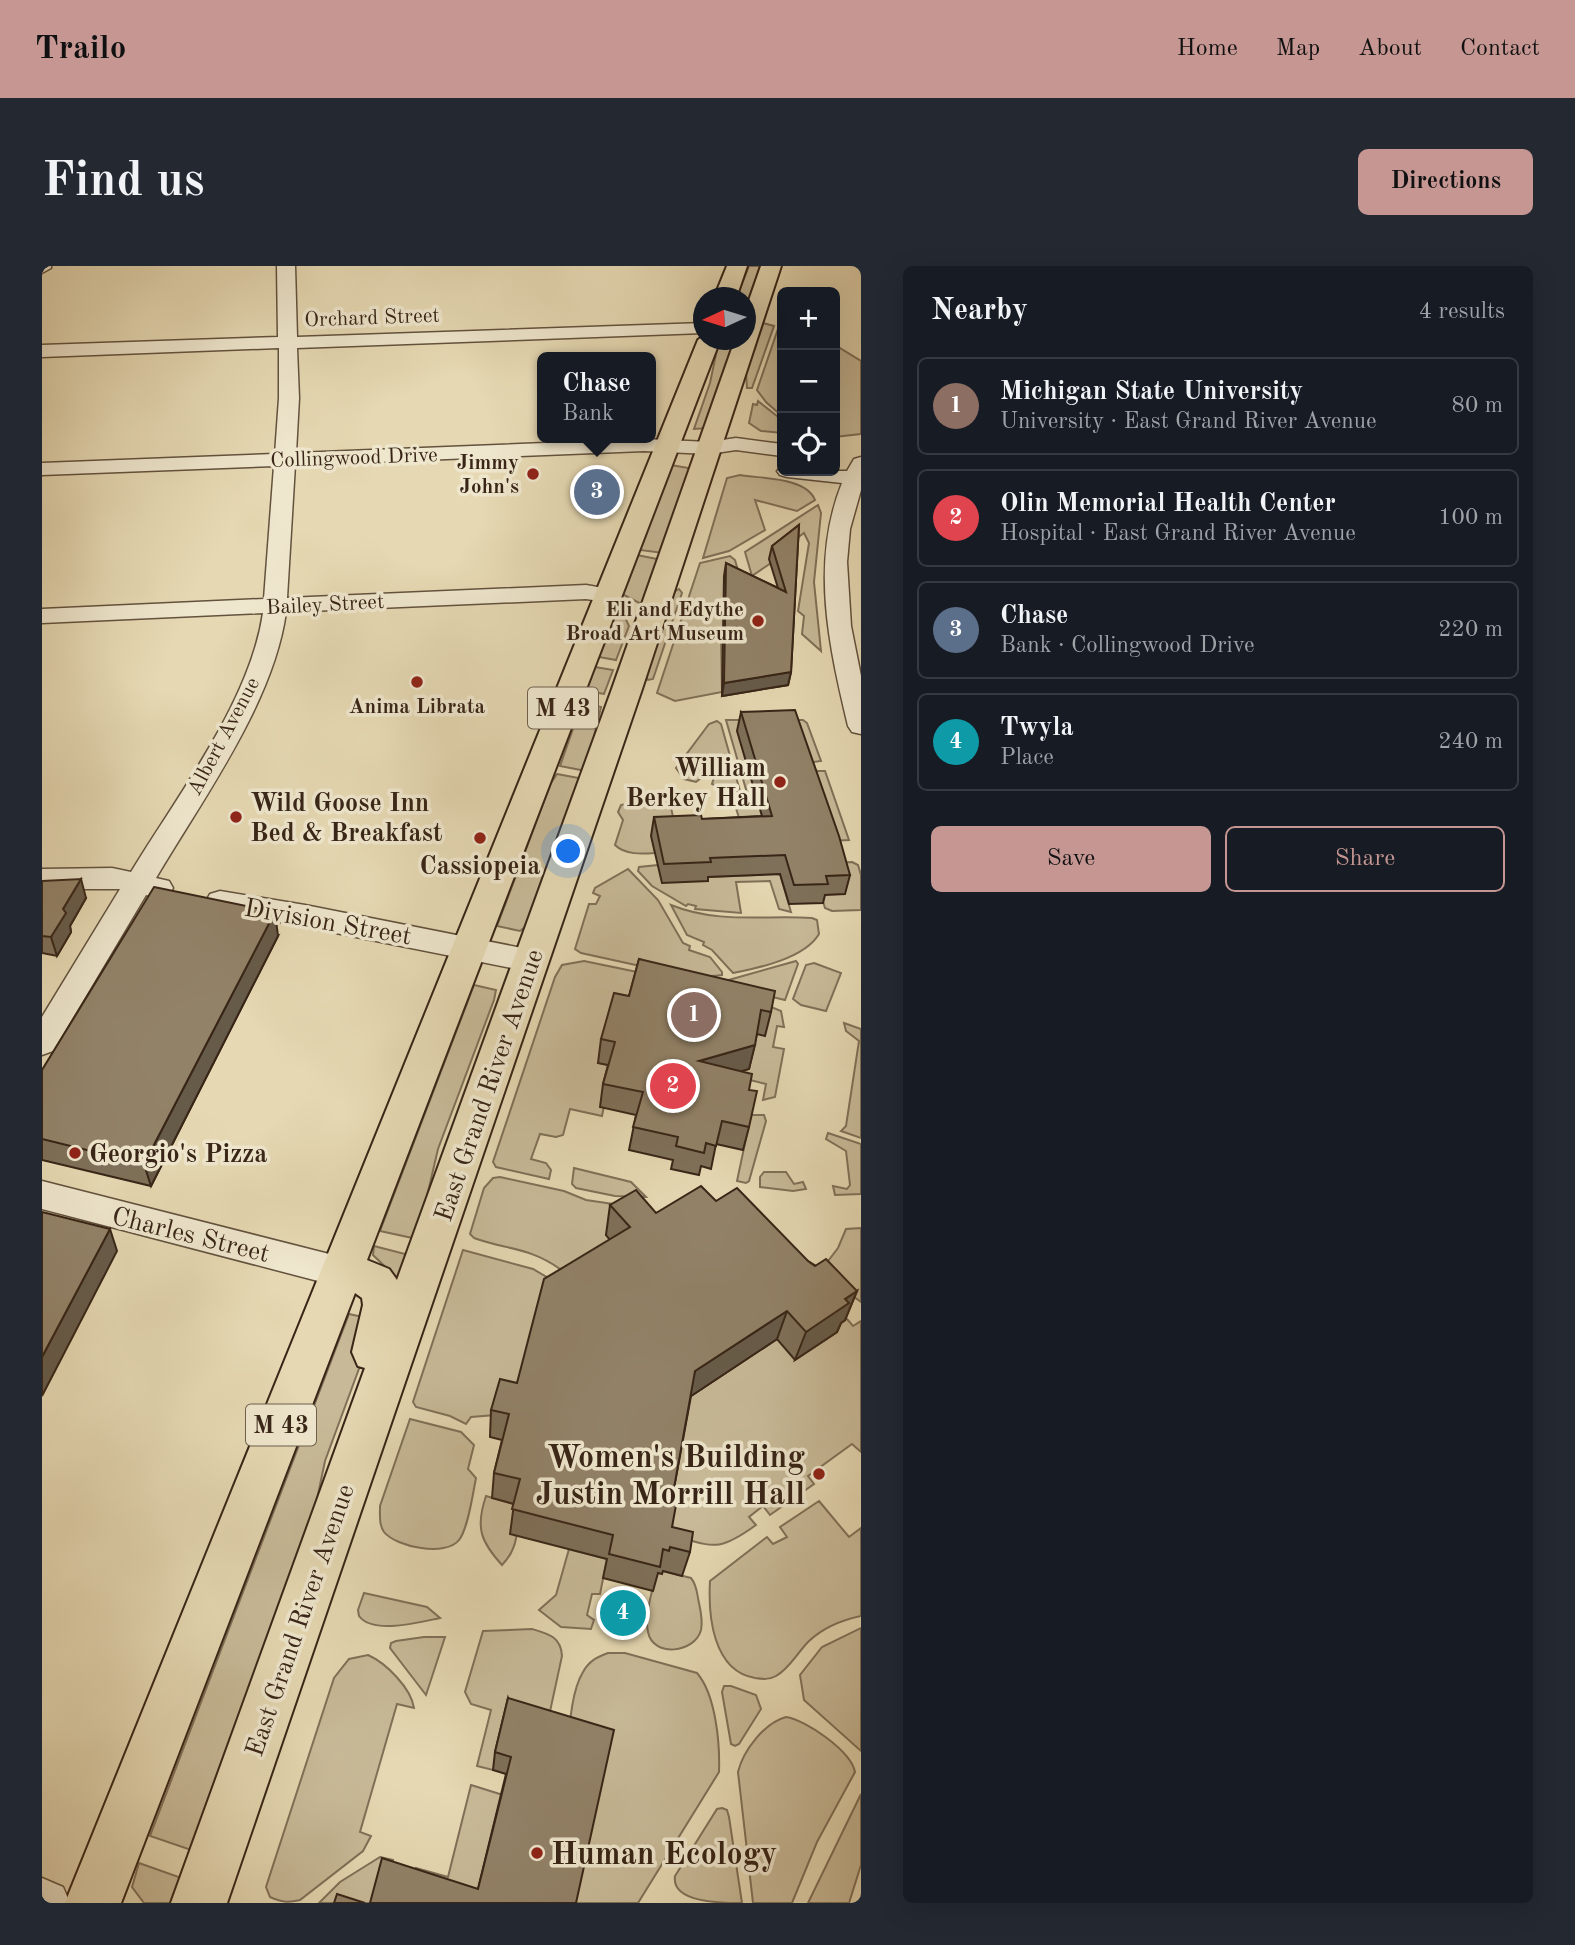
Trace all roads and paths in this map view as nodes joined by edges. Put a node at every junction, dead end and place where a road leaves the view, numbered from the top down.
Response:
1 (286, 266) edge
2 (772, 266) edge
3 (738, 269) edge
4 (730, 287) edge
5 (756, 310) edge
6 (693, 328) edge
7 (289, 342) junction
8 (705, 350) edge
9 (742, 350) edge
10 (42, 351) edge
11 (667, 446) junction
12 (709, 448) junction
13 (777, 449) edge
14 (285, 460) junction
15 (840, 460) edge
16 (777, 469) edge
17 (42, 470) edge
18 (840, 470) edge
19 (859, 470) edge
20 (607, 595) junction
21 (275, 607) junction
22 (42, 616) edge
23 (627, 689) junction
24 (861, 726) edge
25 (42, 879) edge
26 (140, 883) junction
27 (469, 948) junction
28 (531, 961) junction
29 (42, 1043) edge
30 (42, 1195) edge
31 (341, 1272) junction
32 (336, 1514) junction
33 (42, 1901) edge
34 (47, 1903) edge
35 (93, 1903) edge
36 (199, 1903) edge

1 - 7 street, Albert Avenue
2 - 5 main road, East Grand River Avenue / M 43
3 - 4 main road
6 - 7 street, Orchard Street
7 - 10 street, Orchard Street
7 - 14 street, Albert Avenue
8 - 11 main road, M 43
9 - 12 main road, East Grand River Avenue / M 43
11 - 12 street, Collingwood Drive
11 - 14 street, Collingwood Drive
11 - 20 main road, M 43
12 - 13 street, Collingwood Drive
12 - 16 street
12 - 23 main road, East Grand River Avenue / M 43
14 - 17 street, Collingwood Drive
14 - 21 street, Albert Avenue
15 - 19 street
18 - 19 street
19 - 24 street
20 - 21 street, Bailey Street
20 - 23 main road
20 - 27 main road, M 43
21 - 22 street, Bailey Street
21 - 26 street, Albert Avenue
23 - 28 main road, East Grand River Avenue / M 43
25 - 26 street, Division Street
26 - 27 street, Division Street
26 - 29 street, Albert Avenue
27 - 28 street, Division Street
27 - 31 main road, M 43
28 - 32 main road, East Grand River Avenue / M 43
30 - 31 street, Charles Street
31 - 32 main road
31 - 35 main road, M 43
32 - 36 main road, East Grand River Avenue / M 43
33 - 34 street

